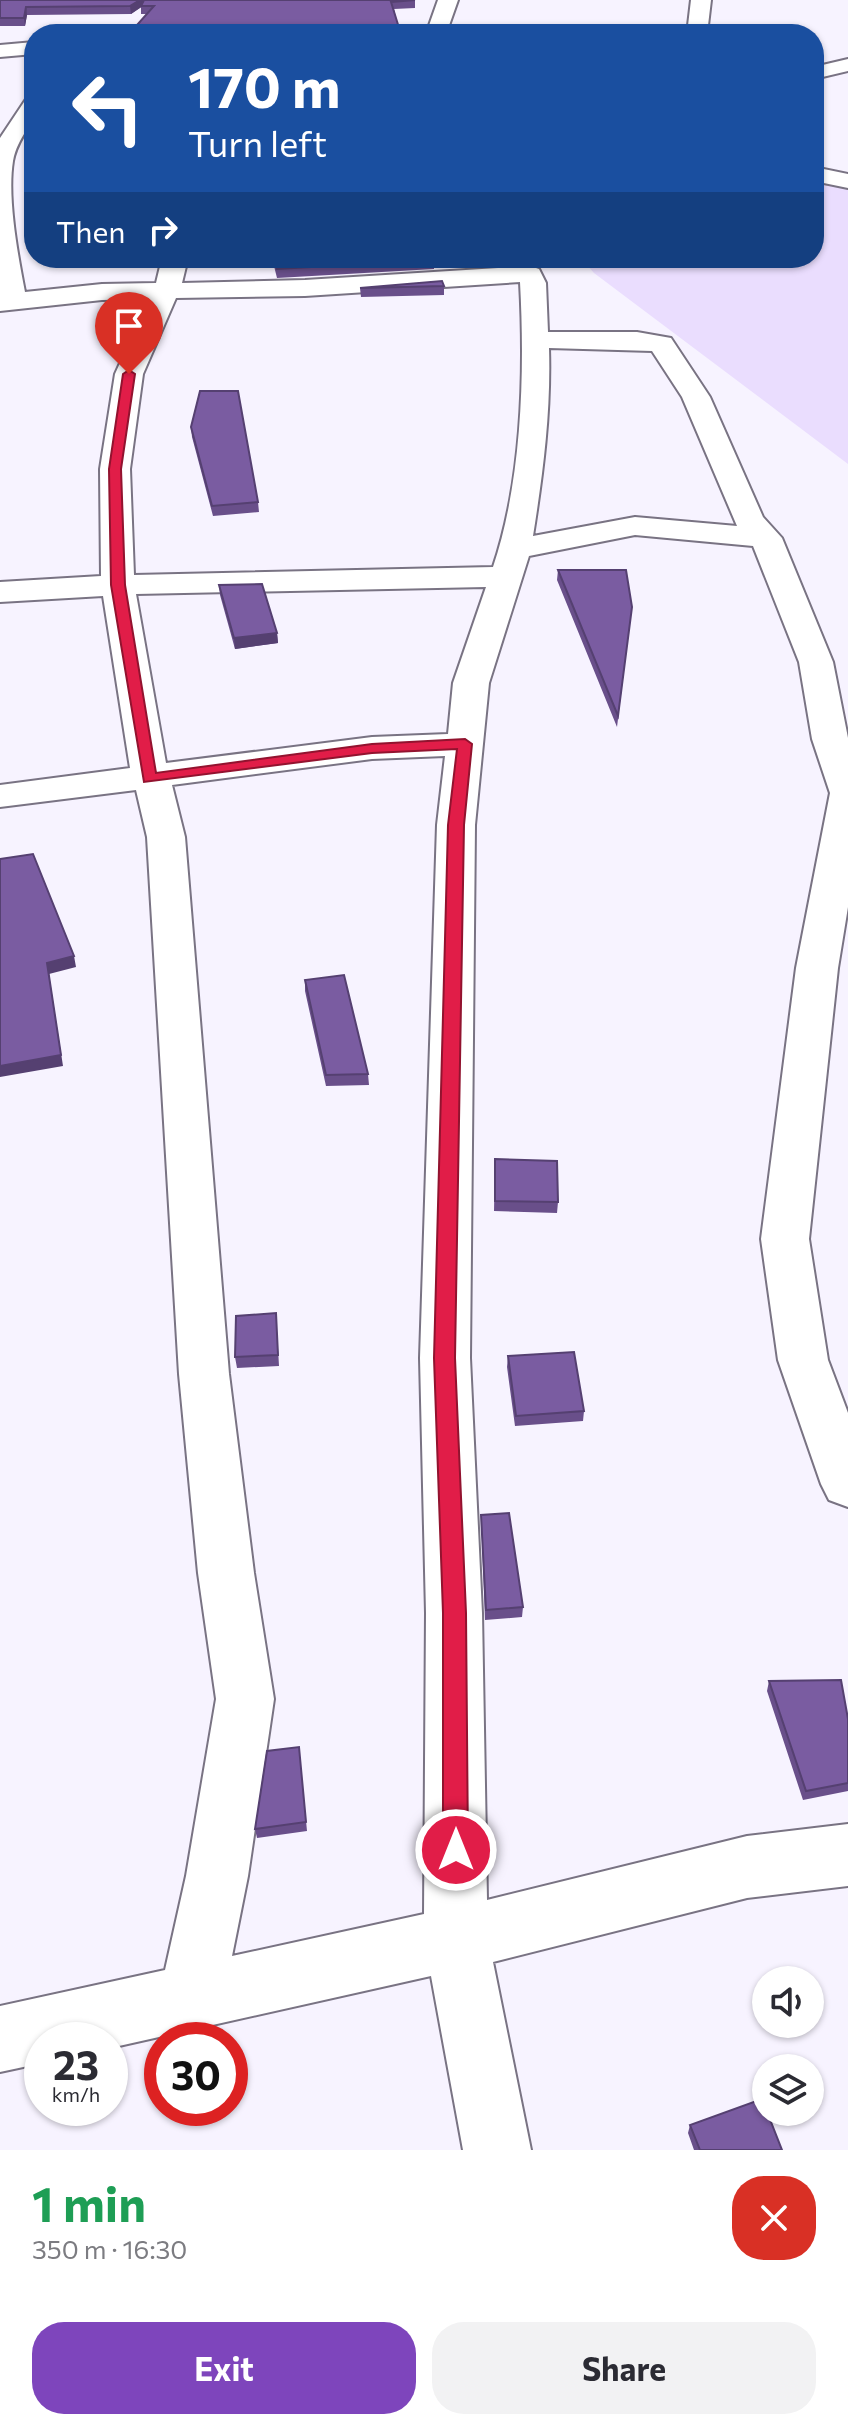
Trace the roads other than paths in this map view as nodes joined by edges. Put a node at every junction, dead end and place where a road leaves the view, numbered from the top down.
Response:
1 (448, 0) edge
2 (701, 0) edge
3 (440, 24) edge
4 (698, 24) edge
5 (24, 49) edge
6 (0, 51) edge
7 (848, 65) edge
8 (824, 71) edge
9 (824, 76) edge
10 (848, 82) edge
11 (24, 118) edge
12 (848, 157) edge
13 (8, 164) edge
14 (833, 178) edge
15 (171, 274) edge
16 (7, 302) edge
17 (536, 340) junction
18 (766, 538) junction
19 (509, 563) junction
20 (118, 585) junction
21 (0, 592) edge
22 (465, 744) junction
23 (150, 778) junction
24 (848, 793) edge
25 (0, 796) edge
26 (848, 1484) edge
27 (848, 1855) edge
28 (456, 1939) junction
29 (191, 1998) junction
30 (0, 2039) edge
31 (497, 2150) edge

1 - 3 street
2 - 4 street
5 - 6 street
7 - 8 street
9 - 10 street
11 - 13 street
12 - 14 street
13 - 16 street
15 - 16 street
15 - 17 street
15 - 20 street
17 - 18 street
17 - 19 street
18 - 19 street
18 - 24 street
19 - 20 street
19 - 22 street
20 - 21 street
20 - 23 street
22 - 23 street
22 - 28 street
23 - 25 street
23 - 29 street
24 - 26 street
27 - 28 street
28 - 29 street
28 - 31 street
29 - 30 street

